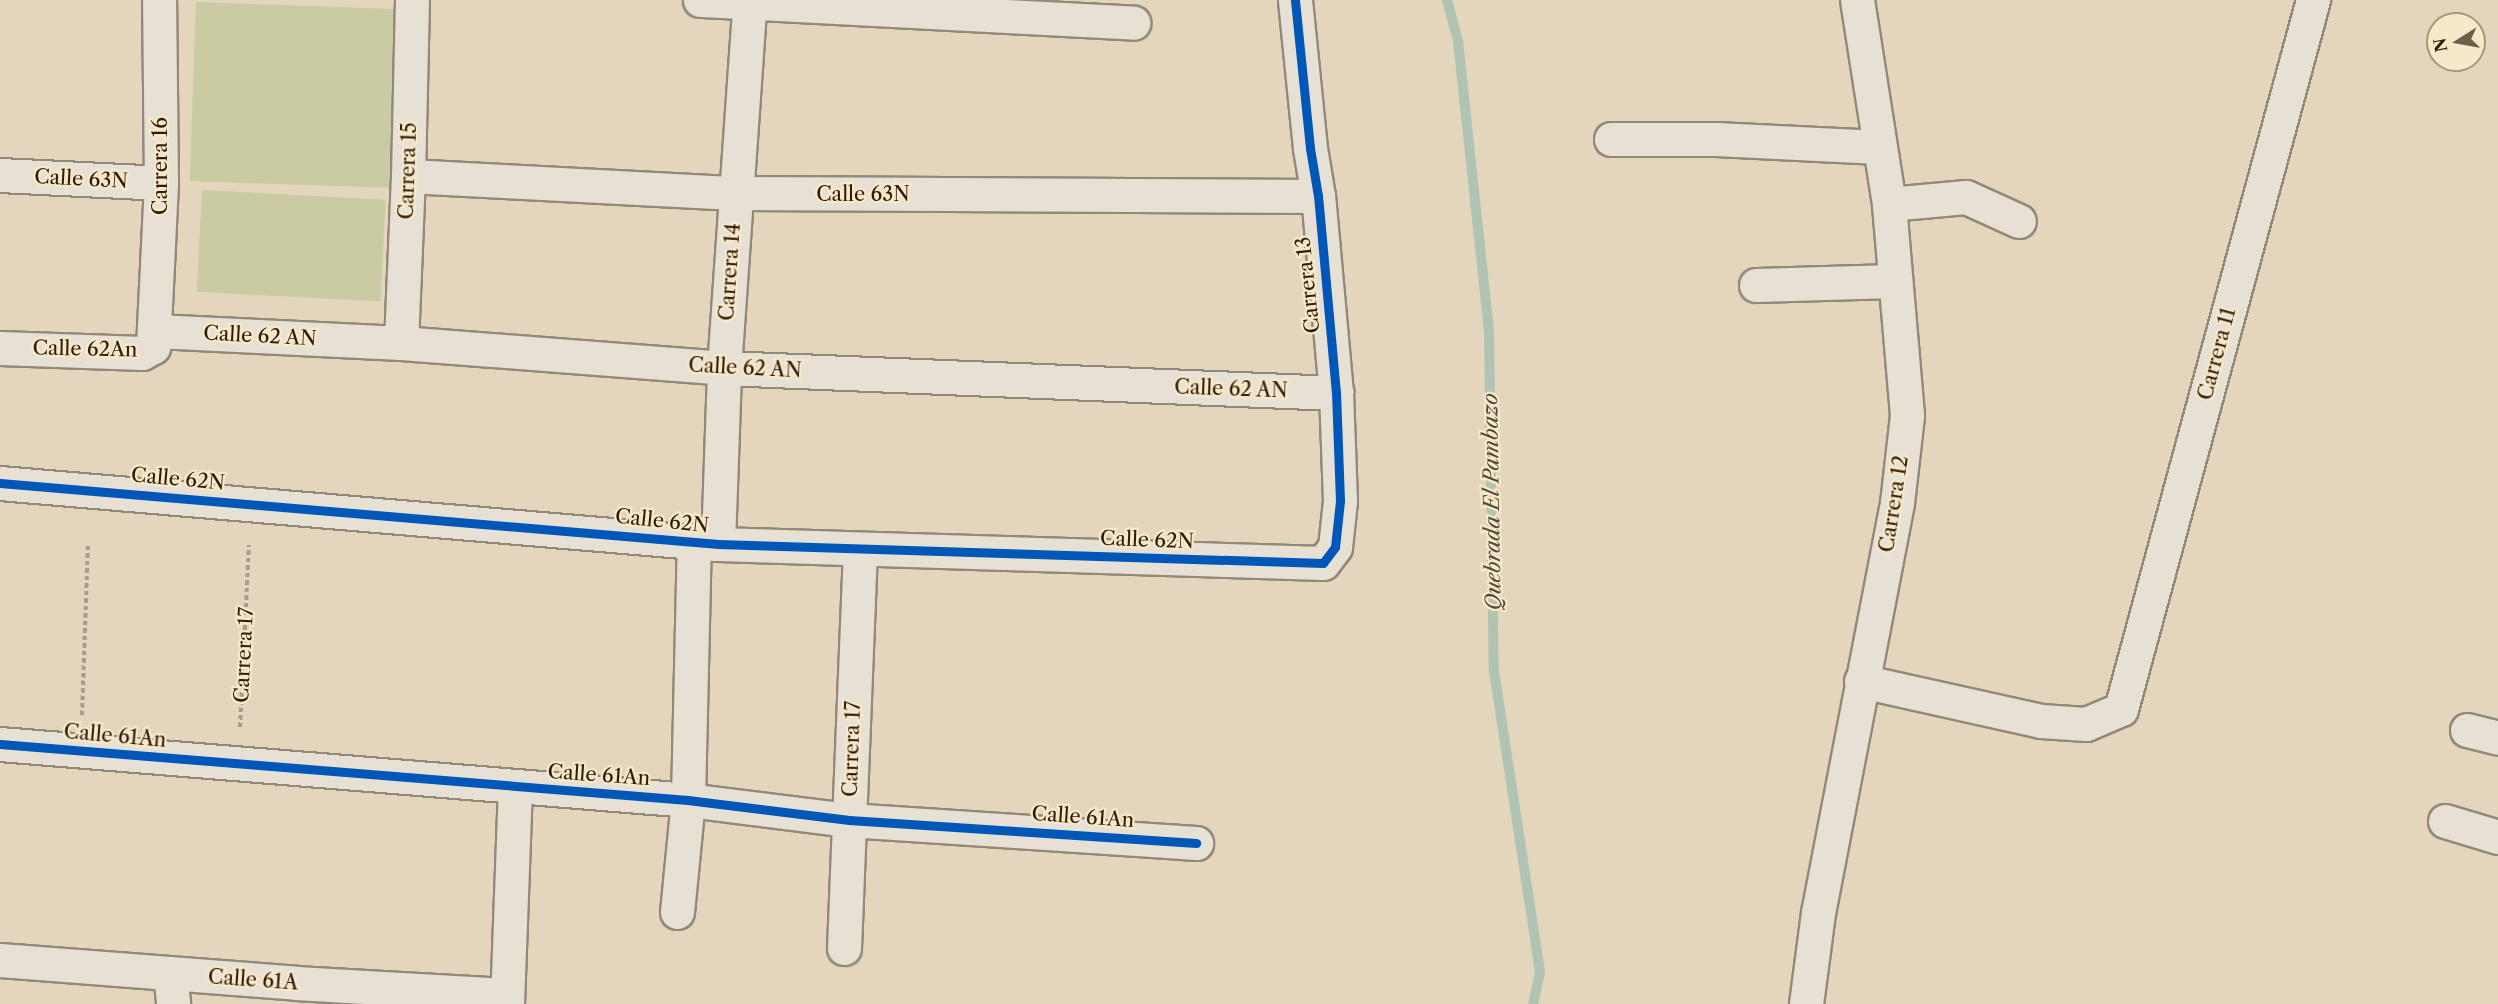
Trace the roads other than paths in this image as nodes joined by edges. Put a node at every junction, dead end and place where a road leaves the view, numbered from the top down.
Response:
1 (159, 0) edge
2 (412, 0) edge
3 (700, 0) edge
4 (1295, 0) edge
5 (1857, 0) edge
6 (2313, 0) edge
7 (750, 2) edge
8 (1133, 23) dead end
9 (1611, 139) dead end
10 (1880, 147) junction
11 (0, 175) edge
12 (408, 176) junction
13 (161, 183) junction
14 (735, 193) junction
15 (1318, 196) junction
16 (1889, 204) junction
17 (2019, 220) dead end
18 (1894, 281) junction
19 (1756, 285) dead end
20 (156, 331) junction
21 (401, 343) junction
22 (0, 348) edge
23 (724, 368) junction
24 (1336, 393) junction
25 (0, 483) edge
26 (706, 542) junction
27 (860, 549) junction
28 (1323, 563) joint
29 (1861, 681) junction
30 (2467, 730) dead end
31 (2498, 738) edge
32 (0, 744) edge
33 (515, 787) junction
34 (687, 800) junction
35 (849, 820) junction
36 (2445, 821) dead end
37 (2498, 837) edge
38 (1196, 843) dead end
39 (677, 912) dead end
40 (844, 948) dead end
41 (0, 960) edge
42 (172, 989) edge
43 (297, 994) edge
44 (507, 1000) edge
45 (1806, 1004) edge

1 - 13 street, Carrera 16
2 - 12 street, Carrera 15
3 - 7 street
4 - 15 street, Carrera 13
5 - 10 street, Carrera 12
6 - 29 street, Carrera 11
7 - 8 street
7 - 14 street, Carrera 14
9 - 10 street
10 - 16 street, Carrera 12
11 - 13 street, Calle 63N
12 - 14 street, Calle 63N
12 - 21 street, Carrera 15
13 - 20 street, Carrera 16
14 - 15 street, Calle 63N
14 - 23 street, Carrera 14
15 - 24 street, Carrera 13
16 - 17 street
16 - 18 street, Carrera 12
18 - 19 street
18 - 29 street, Carrera 12
20 - 21 street, Calle 62 AN
20 - 22 street, Calle 62An
21 - 23 street, Calle 62 AN
23 - 24 street, Calle 62 AN
23 - 26 street, Carrera 14
24 - 28 street, Carrera 13
25 - 26 street, Calle 62N
26 - 27 street, Calle 62N
26 - 34 street
27 - 28 street, Calle 62N
27 - 35 street, Carrera 17
29 - 45 street, Carrera 12
30 - 31 street
32 - 33 street, Calle 61An
33 - 34 street, Calle 61An
33 - 44 street
34 - 35 street, Calle 61An
34 - 39 street
35 - 38 street, Calle 61An
35 - 40 street, Carrera 17
36 - 37 street
41 - 42 street, Calle 61A
42 - 43 street, Calle 61A
43 - 44 street, Calle 61A

